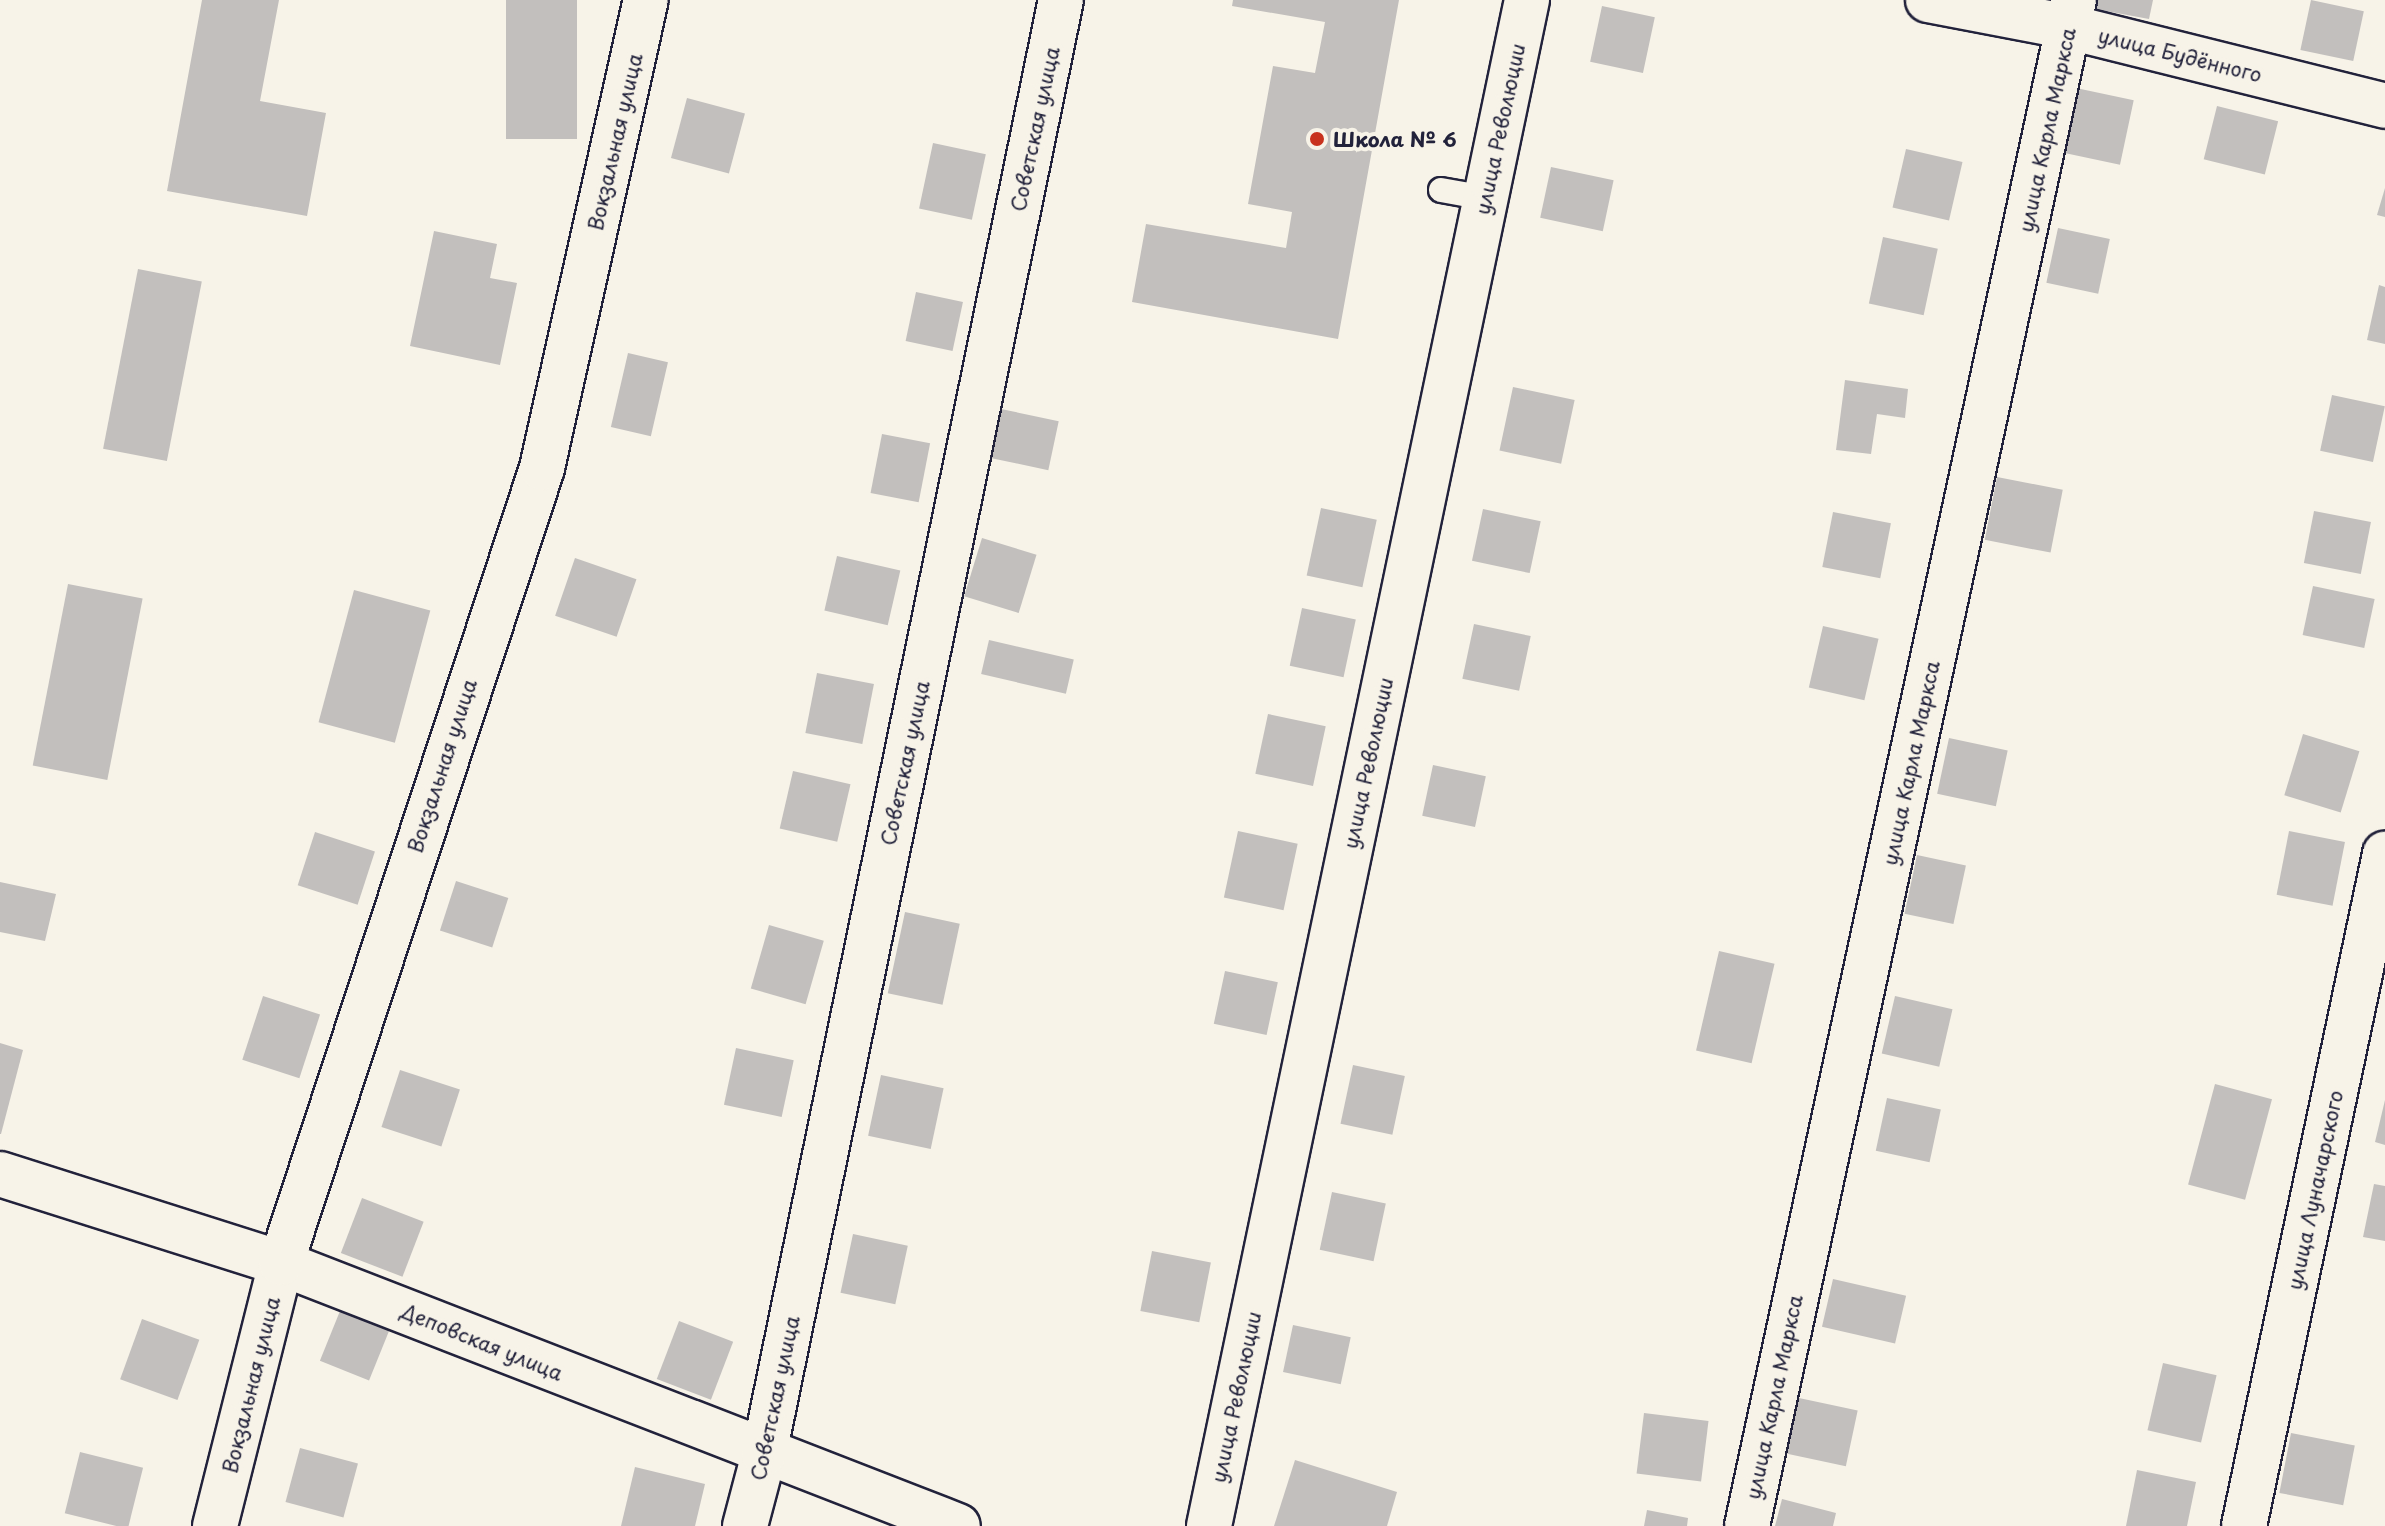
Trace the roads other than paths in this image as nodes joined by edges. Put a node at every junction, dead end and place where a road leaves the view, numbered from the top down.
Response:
1 (646, 0) edge
2 (1061, 0) edge
3 (1527, 0) edge
4 (1928, 0) edge
5 (2072, 14) edge
6 (2385, 106) edge
7 (1441, 190) dead end
8 (1486, 198) junction
9 (2385, 854) edge
10 (0, 1174) edge
11 (281, 1263) junction
12 (764, 1454) junction
13 (215, 1526) edge
14 (745, 1526) edge
15 (958, 1526) edge
16 (1209, 1526) edge
17 (1747, 1526) edge
18 (2244, 1526) edge

1 - 11 street, Вокзальная улица
2 - 12 street, Советская улица
3 - 8 street, улица Революции
4 - 5 street, улица Будённого
5 - 6 street, улица Будённого
5 - 17 street, улица Карла Маркса
7 - 8 lane
8 - 16 street, улица Революции
9 - 18 street, улица Луначарского
10 - 11 street, Деповская улица
11 - 12 street, Деповская улица
11 - 13 street, Вокзальная улица
12 - 14 street, Советская улица
12 - 15 street, Деповская улица

